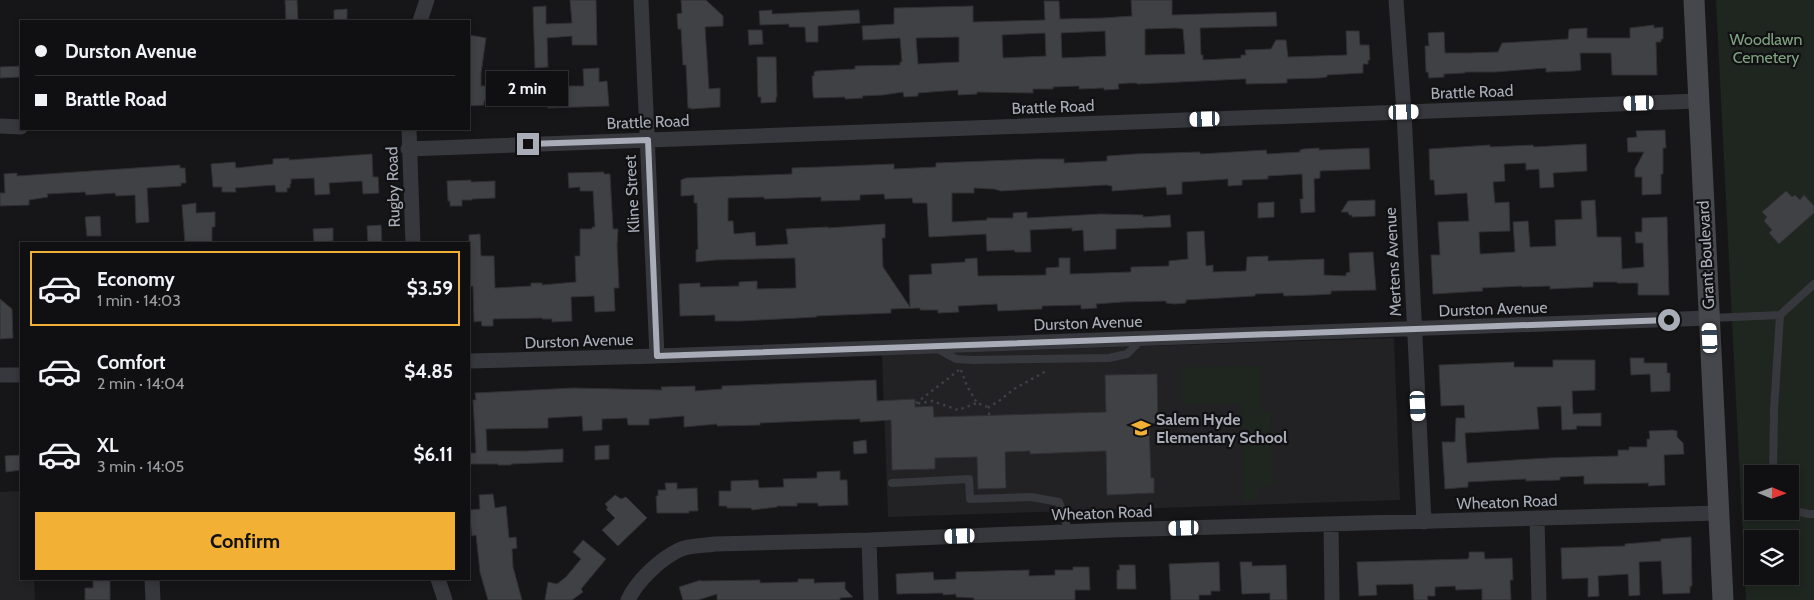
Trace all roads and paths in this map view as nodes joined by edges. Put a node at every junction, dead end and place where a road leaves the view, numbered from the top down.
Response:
1 (427, 0) edge
2 (641, 0) edge
3 (1396, 0) edge
4 (1694, 0) edge
5 (420, 20) edge
6 (1698, 101) junction
7 (1404, 112) junction
8 (0, 126) edge
9 (20, 127) edge
10 (409, 130) edge
11 (648, 140) junction
12 (408, 149) junction
13 (413, 242) edge
14 (1814, 284) edge
15 (1780, 315) junction
16 (1709, 318) junction
17 (1414, 329) junction
18 (1142, 338) junction
19 (932, 346) junction
20 (657, 356) junction
21 (956, 359) junction
22 (1066, 359) junction
23 (470, 361) edge
24 (960, 369) junction
25 (0, 375) edge
26 (20, 375) edge
27 (977, 404) junction
28 (988, 407) junction
29 (989, 415) dead end
30 (1773, 465) edge
31 (892, 482) dead end
32 (1799, 512) edge
33 (1719, 513) junction
34 (1814, 514) edge
35 (1537, 518) junction
36 (1424, 522) junction
37 (1331, 524) junction
38 (1069, 532) junction
39 (869, 540) junction
40 (152, 580) edge
41 (438, 580) edge
42 (153, 600) edge
43 (445, 600) edge
44 (628, 600) edge
45 (871, 600) edge
46 (1332, 600) edge
47 (1539, 600) edge
48 (1723, 600) edge

1 - 5 street
2 - 11 street, Kline Street
3 - 7 street, Mertens Avenue
4 - 6 street, Grant Boulevard
6 - 7 street, Brattle Road
6 - 16 street, Grant Boulevard
7 - 11 street, Brattle Road
7 - 17 street, Mertens Avenue
8 - 9 street
10 - 12 street, Rugby Road
11 - 12 street, Brattle Road
11 - 20 street, Kline Street
12 - 13 street, Rugby Road
14 - 15 lane
15 - 16 lane
15 - 30 lane
16 - 17 street, Durston Avenue
16 - 33 street, Grant Boulevard
17 - 18 street, Durston Avenue
17 - 36 street, Mertens Avenue
18 - 19 street, Durston Avenue
18 - 22 lane
19 - 20 street, Durston Avenue
19 - 21 lane
20 - 23 street, Durston Avenue
21 - 22 lane
21 - 24 path
22 - 28 path
24 - 27 path
24 - 27 path
25 - 26 street
27 - 28 path
28 - 29 path
31 - 38 lane
32 - 34 lane
33 - 35 street, Wheaton Road
33 - 48 street, Grant Boulevard
35 - 36 street, Wheaton Road
35 - 47 street
36 - 37 street, Wheaton Road
37 - 38 street, Wheaton Road
37 - 46 street
38 - 39 street, Wheaton Road
39 - 44 street, Wheaton Road
39 - 45 street
40 - 42 street
41 - 43 street

